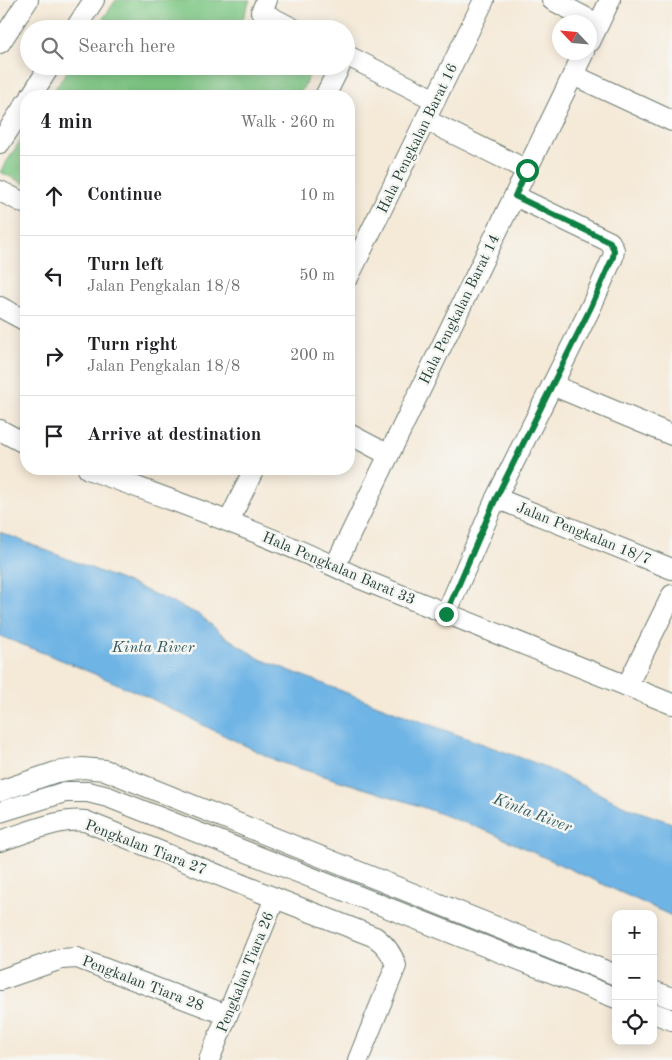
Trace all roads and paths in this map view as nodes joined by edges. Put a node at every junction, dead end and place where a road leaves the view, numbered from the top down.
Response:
1 (28, 0) edge
2 (94, 0) edge
3 (267, 0) edge
4 (552, 0) edge
5 (610, 0) edge
6 (482, 1) edge
7 (571, 15) edge
8 (81, 20) edge
9 (277, 20) edge
10 (597, 27) edge
11 (0, 43) edge
12 (355, 60) edge
13 (580, 60) edge
14 (44, 75) edge
15 (336, 75) edge
16 (573, 75) junction
17 (35, 90) edge
18 (328, 90) edge
19 (435, 100) junction
20 (20, 112) edge
21 (426, 120) junction
22 (672, 121) edge
23 (0, 143) edge
24 (527, 170) junction
25 (0, 191) edge
26 (515, 196) junction
27 (20, 201) edge
28 (355, 264) edge
29 (0, 307) edge
30 (20, 318) edge
31 (552, 385) junction
32 (0, 430) edge
33 (672, 435) edge
34 (355, 437) edge
35 (20, 441) edge
36 (389, 455) junction
37 (251, 475) edge
38 (134, 477) edge
39 (496, 498) junction
40 (229, 521) junction
41 (335, 566) junction
42 (672, 569) edge
43 (672, 594) edge
44 (446, 614) junction
45 (627, 686) junction
46 (672, 704) edge
47 (0, 791) edge
48 (0, 812) edge
49 (0, 841) edge
50 (269, 895) junction
51 (612, 973) edge
52 (0, 980) edge
53 (657, 992) edge
54 (612, 996) edge
55 (672, 998) edge
56 (657, 1014) edge
57 (227, 1015) junction
58 (672, 1020) edge
59 (210, 1060) edge
60 (358, 1060) edge

1 - 11 street
2 - 8 street
3 - 9 street
4 - 7 street
5 - 10 street
6 - 19 street, Hala Pengkalan Barat 16
12 - 19 street
13 - 16 street, Hala Pengkalan Barat 14
14 - 17 street
15 - 18 street
16 - 22 street
16 - 24 street, Hala Pengkalan Barat 14
19 - 21 street, Hala Pengkalan Barat 16
20 - 23 street
21 - 24 street
21 - 28 street, Hala Pengkalan Barat 16
24 - 26 street, Hala Pengkalan Barat 14
25 - 27 street
26 - 31 street
26 - 36 street, Hala Pengkalan Barat 14
29 - 30 street
31 - 33 street
31 - 39 street
32 - 35 street
34 - 36 street
36 - 41 street, Hala Pengkalan Barat 14
37 - 40 street
38 - 40 street, Hala Pengkalan Barat 33
39 - 42 street, Jalan Pengkalan 18/7
39 - 44 street
40 - 41 street, Hala Pengkalan Barat 33
41 - 44 street, Hala Pengkalan Barat 33
43 - 45 street
44 - 45 street, Hala Pengkalan Barat 33
45 - 46 street, Hala Pengkalan Barat 33
47 - 51 street
48 - 54 street
49 - 50 street, Pengkalan Tiara 27
50 - 57 street, Pengkalan Tiara 26
50 - 60 street, Pengkalan Tiara 27
52 - 57 street, Pengkalan Tiara 28
53 - 55 street
56 - 58 street
57 - 59 street, Pengkalan Tiara 26

